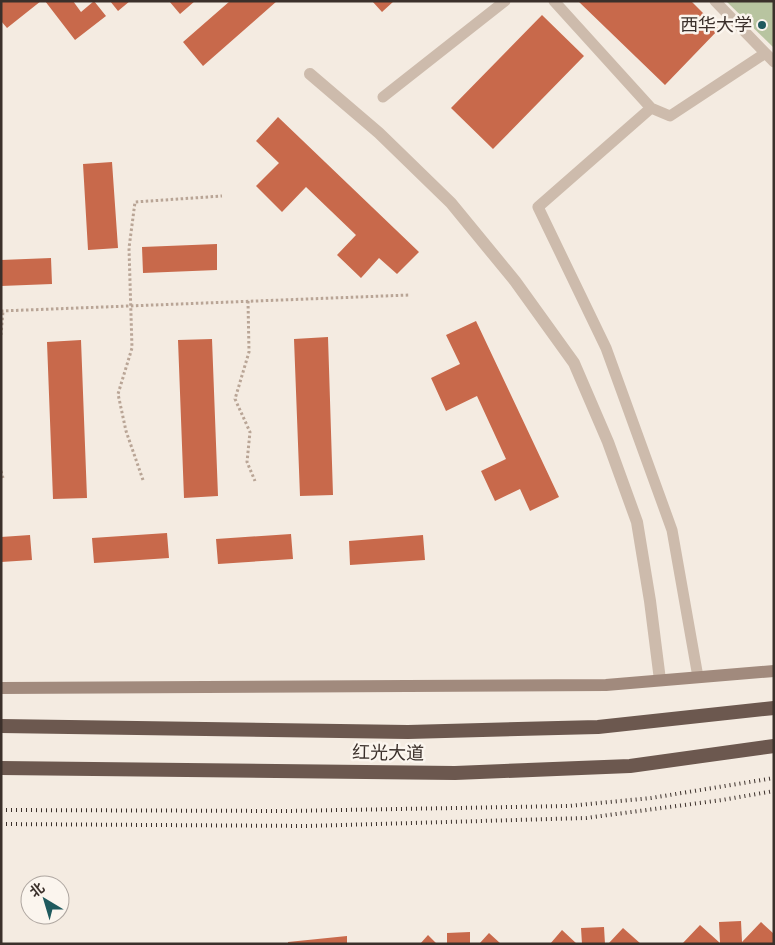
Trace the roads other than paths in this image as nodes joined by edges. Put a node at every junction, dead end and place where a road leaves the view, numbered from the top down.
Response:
1 (505, 1) edge
2 (554, 1) edge
3 (715, 1) edge
4 (764, 54) junction
5 (774, 62) edge
6 (310, 74) dead end
7 (383, 97) dead end
8 (651, 108) junction
9 (774, 670) edge
10 (698, 677) junction
11 (660, 680) junction
12 (1, 688) edge
13 (774, 708) edge
14 (1, 726) edge
15 (774, 746) edge
16 (1, 768) edge

1 - 7 lane
2 - 8 lane
3 - 4 lane
4 - 5 lane
4 - 8 lane
6 - 11 street
8 - 10 lane
9 - 10 main road
10 - 11 main road
11 - 12 main road
13 - 14 highway, 红光大道
15 - 16 highway, 红光大道

